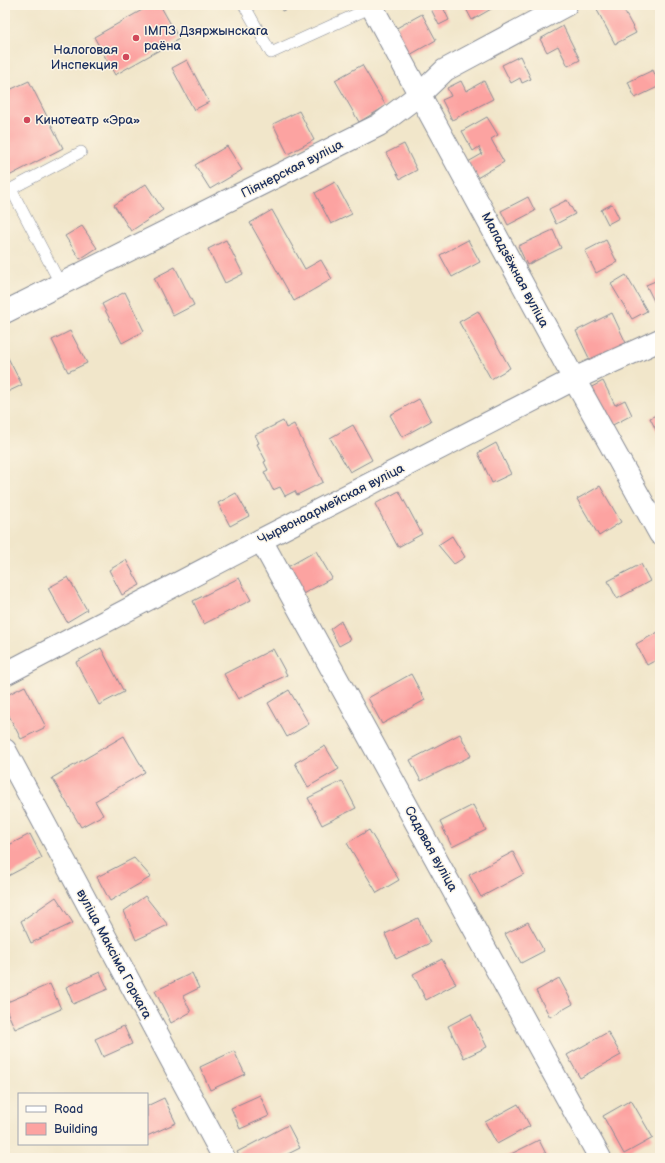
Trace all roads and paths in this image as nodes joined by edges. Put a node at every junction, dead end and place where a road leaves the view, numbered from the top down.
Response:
1 (244, 5) edge
2 (566, 5) edge
3 (371, 6) edge
4 (420, 94) junction
5 (81, 152) dead end
6 (8, 190) edge
7 (61, 285) junction
8 (5, 312) edge
9 (660, 340) edge
10 (574, 379) junction
11 (660, 534) edge
12 (261, 540) junction
13 (5, 674) edge
14 (5, 750) edge
15 (224, 1158) edge
16 (600, 1158) edge

1 - 3 lane
2 - 4 street, Піянерская вуліца
3 - 4 street, Маладзёжная вуліца
4 - 7 street, Піянерская вуліца
4 - 10 street, Маладзёжная вуліца
5 - 6 lane
6 - 7 lane
7 - 8 street, Піянерская вуліца
9 - 10 street, Чырвонаармейская вуліца
10 - 11 street, Маладзёжная вуліца
10 - 12 street, Чырвонаармейская вуліца
12 - 13 street, Чырвонаармейская вуліца
12 - 16 street, Садовая вуліца
14 - 15 street, вуліца Максіма Горкага

